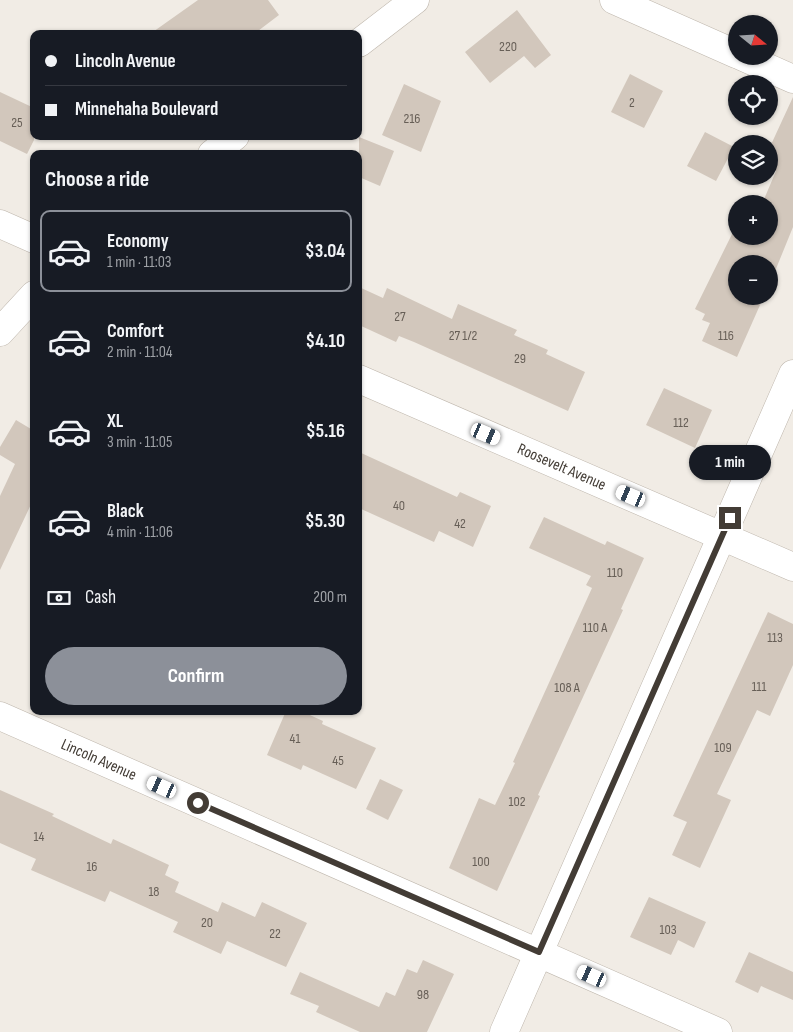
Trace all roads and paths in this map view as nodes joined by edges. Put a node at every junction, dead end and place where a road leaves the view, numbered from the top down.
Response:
1 (415, 0) edge
2 (614, 0) edge
3 (362, 41) edge
4 (728, 50) edge
5 (761, 65) edge
6 (793, 79) edge
7 (230, 140) edge
8 (217, 150) edge
9 (0, 224) edge
10 (30, 237) edge
11 (30, 299) edge
12 (0, 332) edge
13 (793, 374) edge
14 (362, 380) edge
15 (722, 536) junction
16 (793, 567) edge
17 (0, 716) edge
18 (539, 952) junction
19 (504, 1032) edge
20 (718, 1032) edge

1 - 3 street
2 - 4 street
5 - 6 street
7 - 8 street
9 - 10 street
11 - 12 street
13 - 15 street
14 - 15 street, Roosevelt Avenue
15 - 16 street, Roosevelt Avenue
15 - 18 street
17 - 18 street, Lincoln Avenue
18 - 19 street
18 - 20 street, Lincoln Avenue

